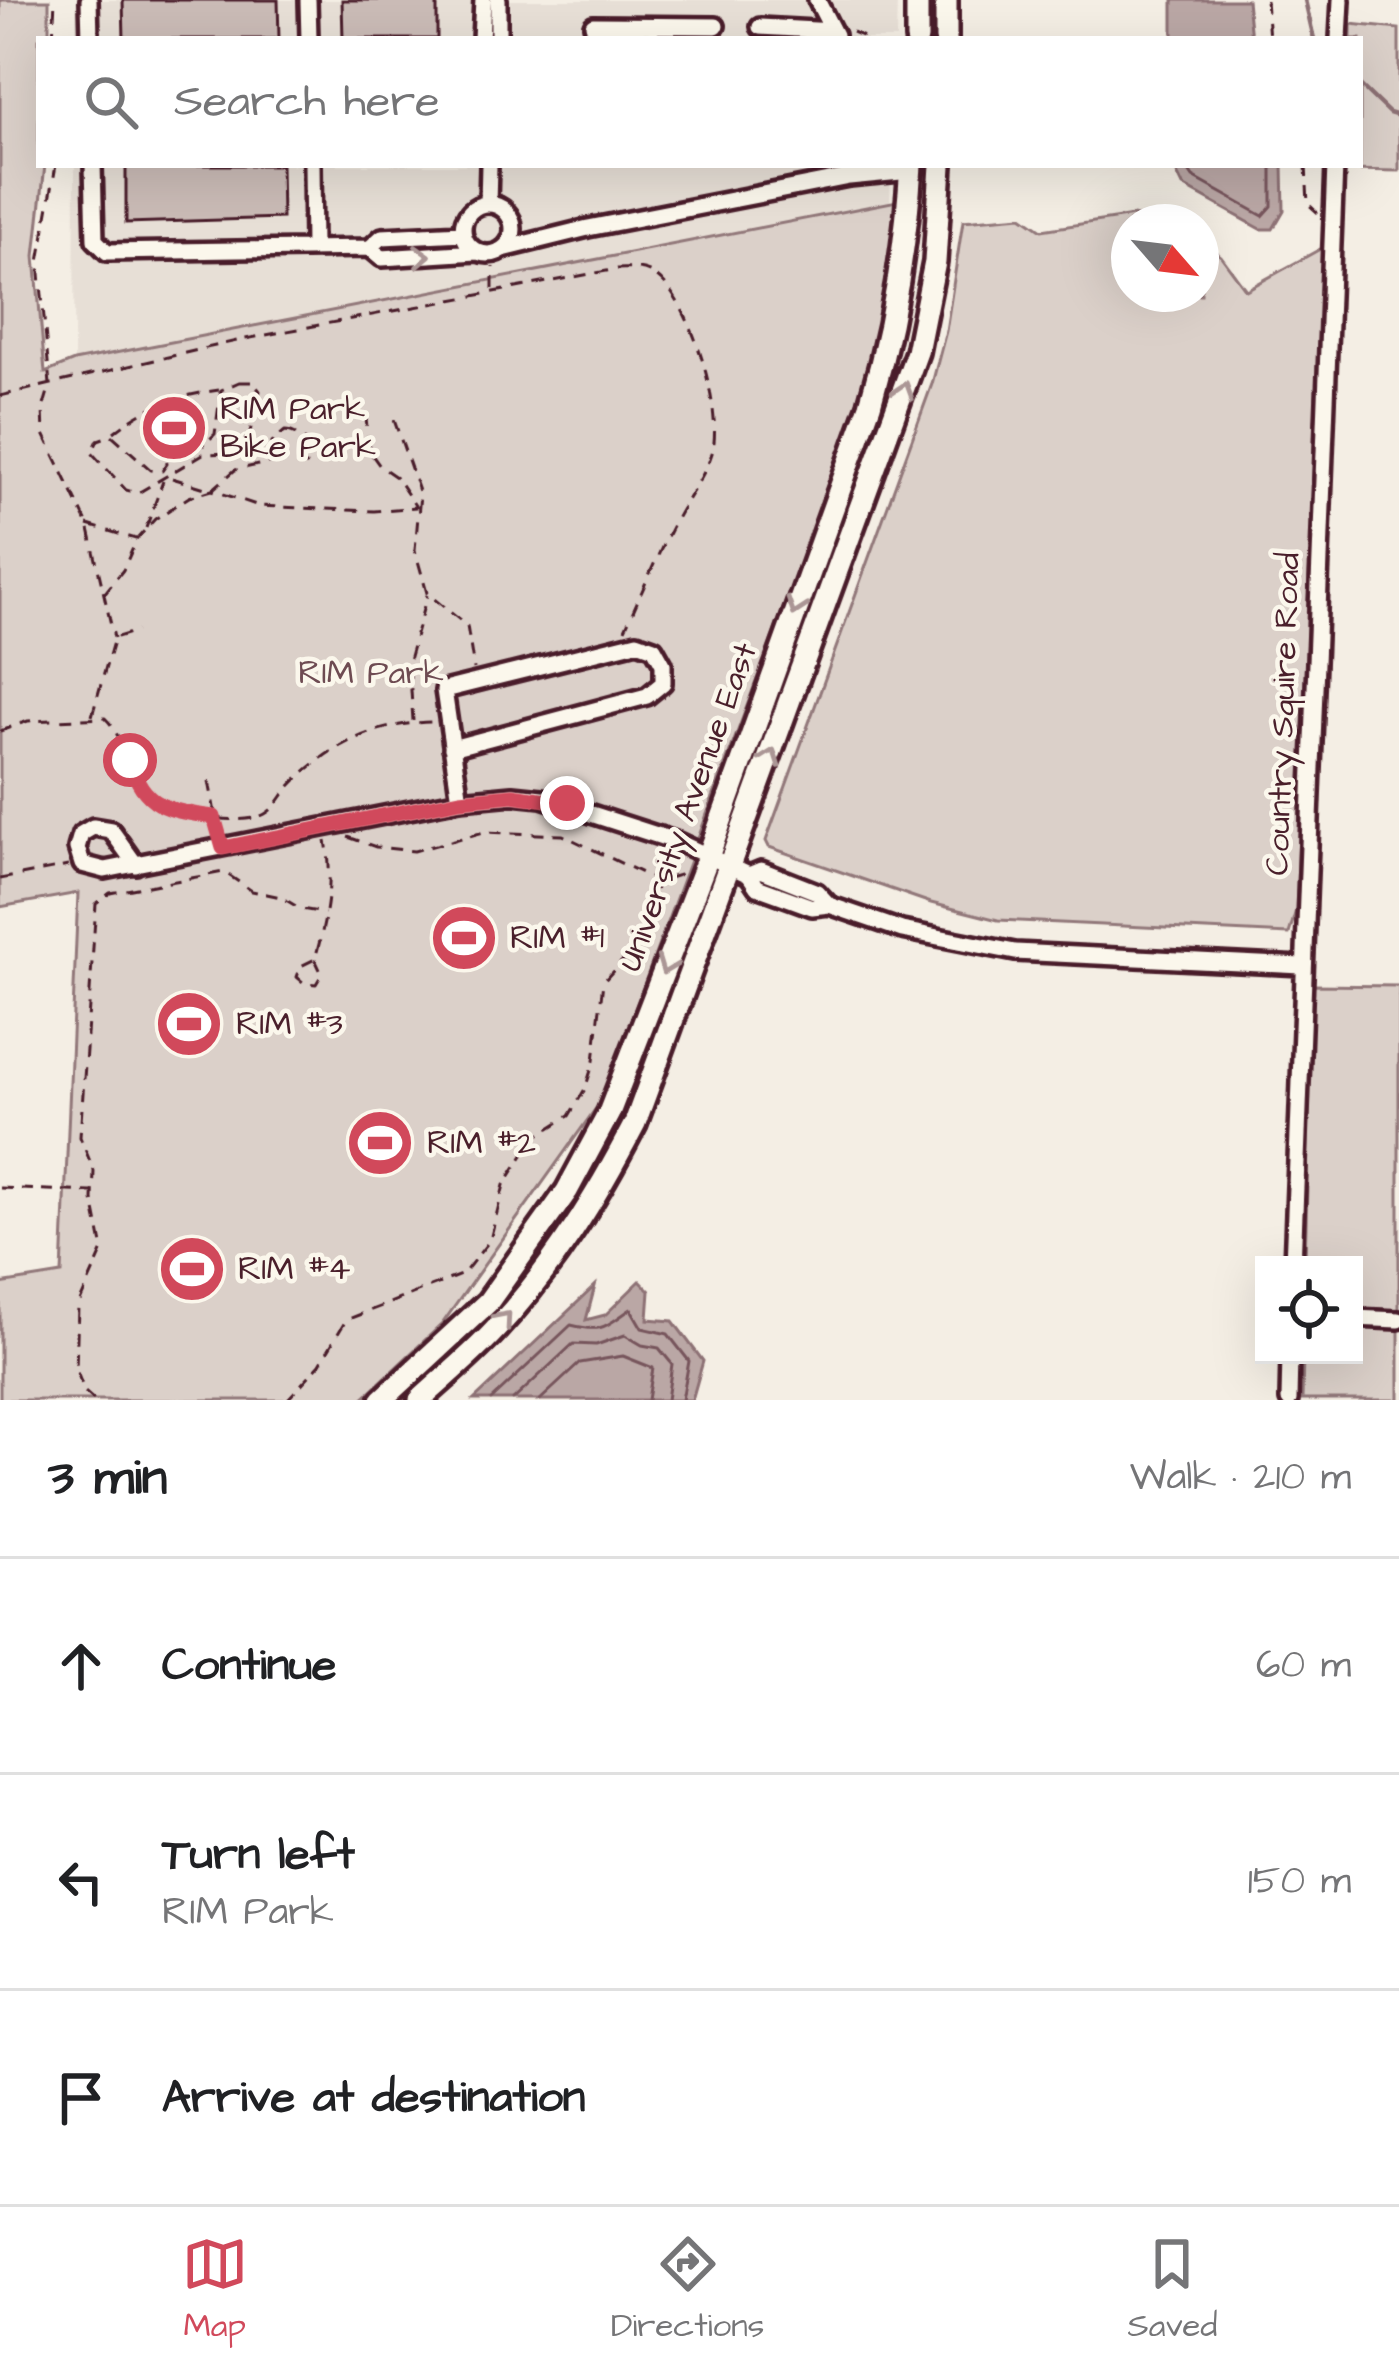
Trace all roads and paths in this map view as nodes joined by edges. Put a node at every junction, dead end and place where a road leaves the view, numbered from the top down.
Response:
1 (55, 0) edge
2 (89, 0) edge
3 (308, 0) edge
4 (482, 0) edge
5 (498, 0) edge
6 (817, 0) edge
7 (916, 0) edge
8 (946, 0) edge
9 (1266, 0) edge
10 (1341, 0) edge
11 (593, 25) dead end
12 (716, 26) dead end
13 (760, 28) dead end
14 (836, 33) edge
15 (53, 36) edge
16 (90, 36) edge
17 (309, 36) edge
18 (481, 36) edge
19 (498, 36) edge
20 (917, 36) edge
21 (946, 36) edge
22 (1269, 36) edge
23 (1339, 36) edge
24 (55, 168) edge
25 (93, 168) edge
26 (312, 168) edge
27 (489, 168) edge
28 (911, 168) edge
29 (941, 168) edge
30 (1306, 168) edge
31 (1334, 168) edge
32 (847, 171) edge
33 (488, 204) junction
34 (1333, 214) junction
35 (463, 232) junction
36 (314, 247) junction
37 (370, 248) junction
38 (503, 249) junction
39 (477, 252) junction
40 (493, 267) dead end
41 (493, 292) junction
42 (50, 385) junction
43 (221, 390) junction
44 (0, 395) edge
45 (169, 398) junction
46 (350, 404) dead end
47 (172, 408) junction
48 (394, 420) dead end
49 (110, 435) junction
50 (272, 442) junction
51 (206, 444) junction
52 (208, 453) junction
53 (266, 461) junction
54 (277, 461) junction
55 (162, 472) junction
56 (166, 479) junction
57 (212, 490) junction
58 (416, 506) junction
59 (88, 526) junction
60 (146, 530) junction
61 (137, 539) junction
62 (428, 593) junction
63 (104, 594) junction
64 (137, 631) dead end
65 (114, 638) junction
66 (617, 647) junction
67 (476, 682) junction
68 (92, 718) junction
69 (446, 720) junction
70 (413, 723) junction
71 (0, 731) edge
72 (452, 748) junction
73 (209, 781) dead end
74 (460, 800) junction
75 (214, 817) junction
76 (323, 829) junction
77 (223, 848) junction
78 (708, 857) junction
79 (82, 864) junction
80 (136, 865) junction
81 (740, 870) junction
82 (0, 879) edge
83 (325, 913) junction
84 (315, 959) junction
85 (1302, 966) junction
86 (0, 1188) edge
87 (94, 1192) junction
88 (1293, 1256) edge
89 (1363, 1318) edge
90 (1399, 1320) edge
91 (1291, 1364) edge
92 (94, 1400) edge
93 (287, 1400) edge
94 (382, 1400) edge
95 (420, 1400) edge
96 (1289, 1400) edge

1 - 15 path
2 - 16 street
3 - 17 street
4 - 18 street
5 - 19 street
6 - 14 street
7 - 20 main road
8 - 21 main road
9 - 22 path
10 - 23 street
11 - 12 street
13 - 14 street
24 - 42 path
25 - 36 street
26 - 36 street
27 - 33 street
28 - 32 street
28 -> 78 main road, University Avenue East
81 -> 29 main road, University Avenue East
30 - 34 path
31 - 34 street, Country Squire Road
32 - 38 street
33 - 35 street
33 - 38 street
34 - 85 street, Country Squire Road
35 - 37 street
35 - 39 street
36 - 37 street
37 -> 39 street
38 - 39 street
40 - 41 path
41 - 42 path
41 - 66 path
42 - 44 path
42 - 59 path
43 - 45 path
43 - 51 path
43 - 52 path
45 - 47 path
45 - 49 path
46 - 58 path
47 - 51 path
47 - 55 path
48 - 58 path
49 - 55 path
49 - 56 path
50 - 53 path
50 - 54 path
50 - 54 path
51 - 52 path
52 - 56 path
53 - 54 path
53 - 57 path
55 - 56 path
56 - 57 path
56 - 60 path
57 - 58 path
57 - 60 path
58 - 62 path
59 - 61 path
59 - 63 path
60 - 61 path
61 - 63 path
62 - 67 path
62 - 70 path
63 - 65 path
64 - 65 path
65 - 68 path
66 - 67 street
66 - 72 street
67 - 69 street
68 - 71 path
68 - 75 path
69 - 70 path
69 - 72 street
70 - 75 path
72 - 74 street
73 - 75 path
74 - 76 street
74 - 78 street
75 - 77 path
76 - 77 street
76 - 83 path
76 - 93 path
77 - 80 street
78 - 81 street
78 -> 94 main road, University Avenue East
79 - 80 street
79 - 80 street
79 - 82 path
81 - 85 street
95 -> 81 main road, University Avenue East
83 - 84 path
83 - 87 path
84 - 84 path
85 - 88 street, Country Squire Road
86 - 87 path
87 - 92 path
89 - 90 street
91 - 96 street

